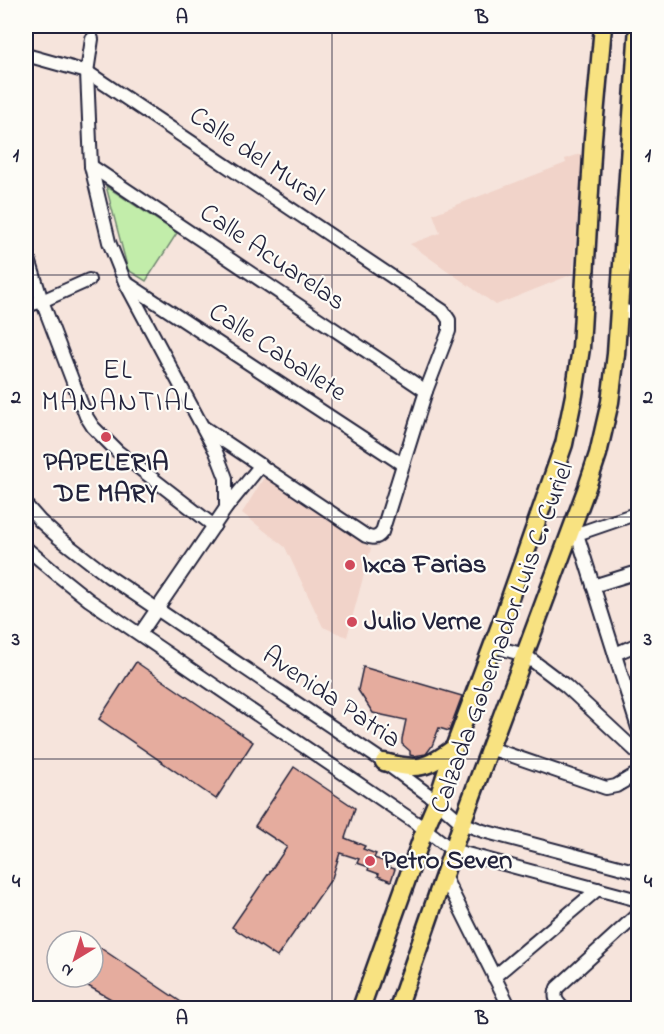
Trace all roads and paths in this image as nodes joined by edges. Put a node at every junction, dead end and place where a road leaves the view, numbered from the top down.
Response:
1 (603, 26) edge
2 (638, 26) edge
3 (92, 39) dead end
4 (26, 55) edge
5 (87, 72) junction
6 (635, 122) edge
7 (91, 166) junction
8 (632, 214) edge
9 (26, 250) edge
10 (629, 253) edge
11 (639, 274) edge
12 (89, 280) dead end
13 (125, 282) junction
14 (42, 301) junction
15 (26, 306) edge
16 (618, 308) junction
17 (639, 311) edge
18 (426, 391) junction
19 (203, 427) junction
20 (402, 464) junction
21 (261, 465) junction
22 (26, 505) edge
23 (226, 508) junction
24 (639, 513) edge
25 (214, 526) junction
26 (26, 548) edge
27 (639, 572) edge
28 (593, 586) junction
29 (157, 609) junction
30 (140, 634) junction
31 (639, 644) edge
32 (492, 646) junction
33 (615, 654) junction
34 (525, 656) junction
35 (633, 697) edge
36 (639, 728) edge
37 (454, 748) junction
38 (490, 748) junction
39 (639, 753) edge
40 (384, 762) junction
41 (639, 772) edge
42 (437, 801) junction
43 (462, 823) junction
44 (425, 829) junction
45 (452, 850) junction
46 (639, 872) edge
47 (444, 876) junction
48 (598, 890) junction
49 (639, 900) edge
50 (639, 914) edge
51 (494, 977) junction
52 (361, 1008) edge
53 (398, 1008) edge
54 (510, 1008) edge
55 (563, 1008) edge

1 - 32 main road, Calzada Gobernador Luis C. Curiel
2 - 6 main road, Calzada Gobernador Luis C. Curiel
3 - 5 street
4 - 5 street, Calle del Mural
5 - 7 street
5 - 18 street, Calle del Mural
6 - 8 main road, Calzada Gobernador Luis C. Curiel
7 - 13 street
7 - 18 street, Calle Acuarelas
8 - 10 main road, Calzada Gobernador Luis C. Curiel
9 - 14 street
10 - 11 street
10 - 16 main road, Calzada Gobernador Luis C. Curiel
12 - 14 street
13 - 19 street
13 - 20 street, Calle Caballete
14 - 15 street
14 - 25 street
16 - 17 street
16 - 34 main road, Calzada Gobernador Luis C. Curiel
18 - 20 street
19 - 21 street
19 - 23 street
20 - 21 street
21 - 23 street
22 - 29 street, Avenida Patria
23 - 25 street
24 - 28 street
25 - 29 street
26 - 30 street, Avenida Patria
27 - 28 street
28 - 33 street
29 - 30 street
29 - 40 street, Avenida Patria
30 - 44 street, Avenida Patria
31 - 33 street
32 - 34 street
32 - 37 main road, Calzada Gobernador Luis C. Curiel
33 - 35 street
34 - 38 main road, Calzada Gobernador Luis C. Curiel
34 - 39 street
35 - 36 street
37 - 40 main road
37 - 42 main road, Calzada Gobernador Luis C. Curiel
38 - 41 street
38 - 43 main road, Calzada Gobernador Luis C. Curiel
40 - 42 street, Avenida Patria
42 - 43 street, Avenida Patria
42 - 44 main road, Calzada Gobernador Luis C. Curiel
43 - 45 main road, Calzada Gobernador Luis C. Curiel
43 - 46 street, Avenida Patria
44 - 45 street, Avenida Patria
44 - 52 main road, Calzada Gobernador Luis C. Curiel
45 - 47 main road, Calzada Gobernador Luis C. Curiel
45 - 48 street, Avenida Patria
47 - 51 street
47 - 53 main road, Calzada Gobernador Luis C. Curiel
48 - 49 street, Avenida Patria
48 - 51 street
50 - 55 street
51 - 54 street

